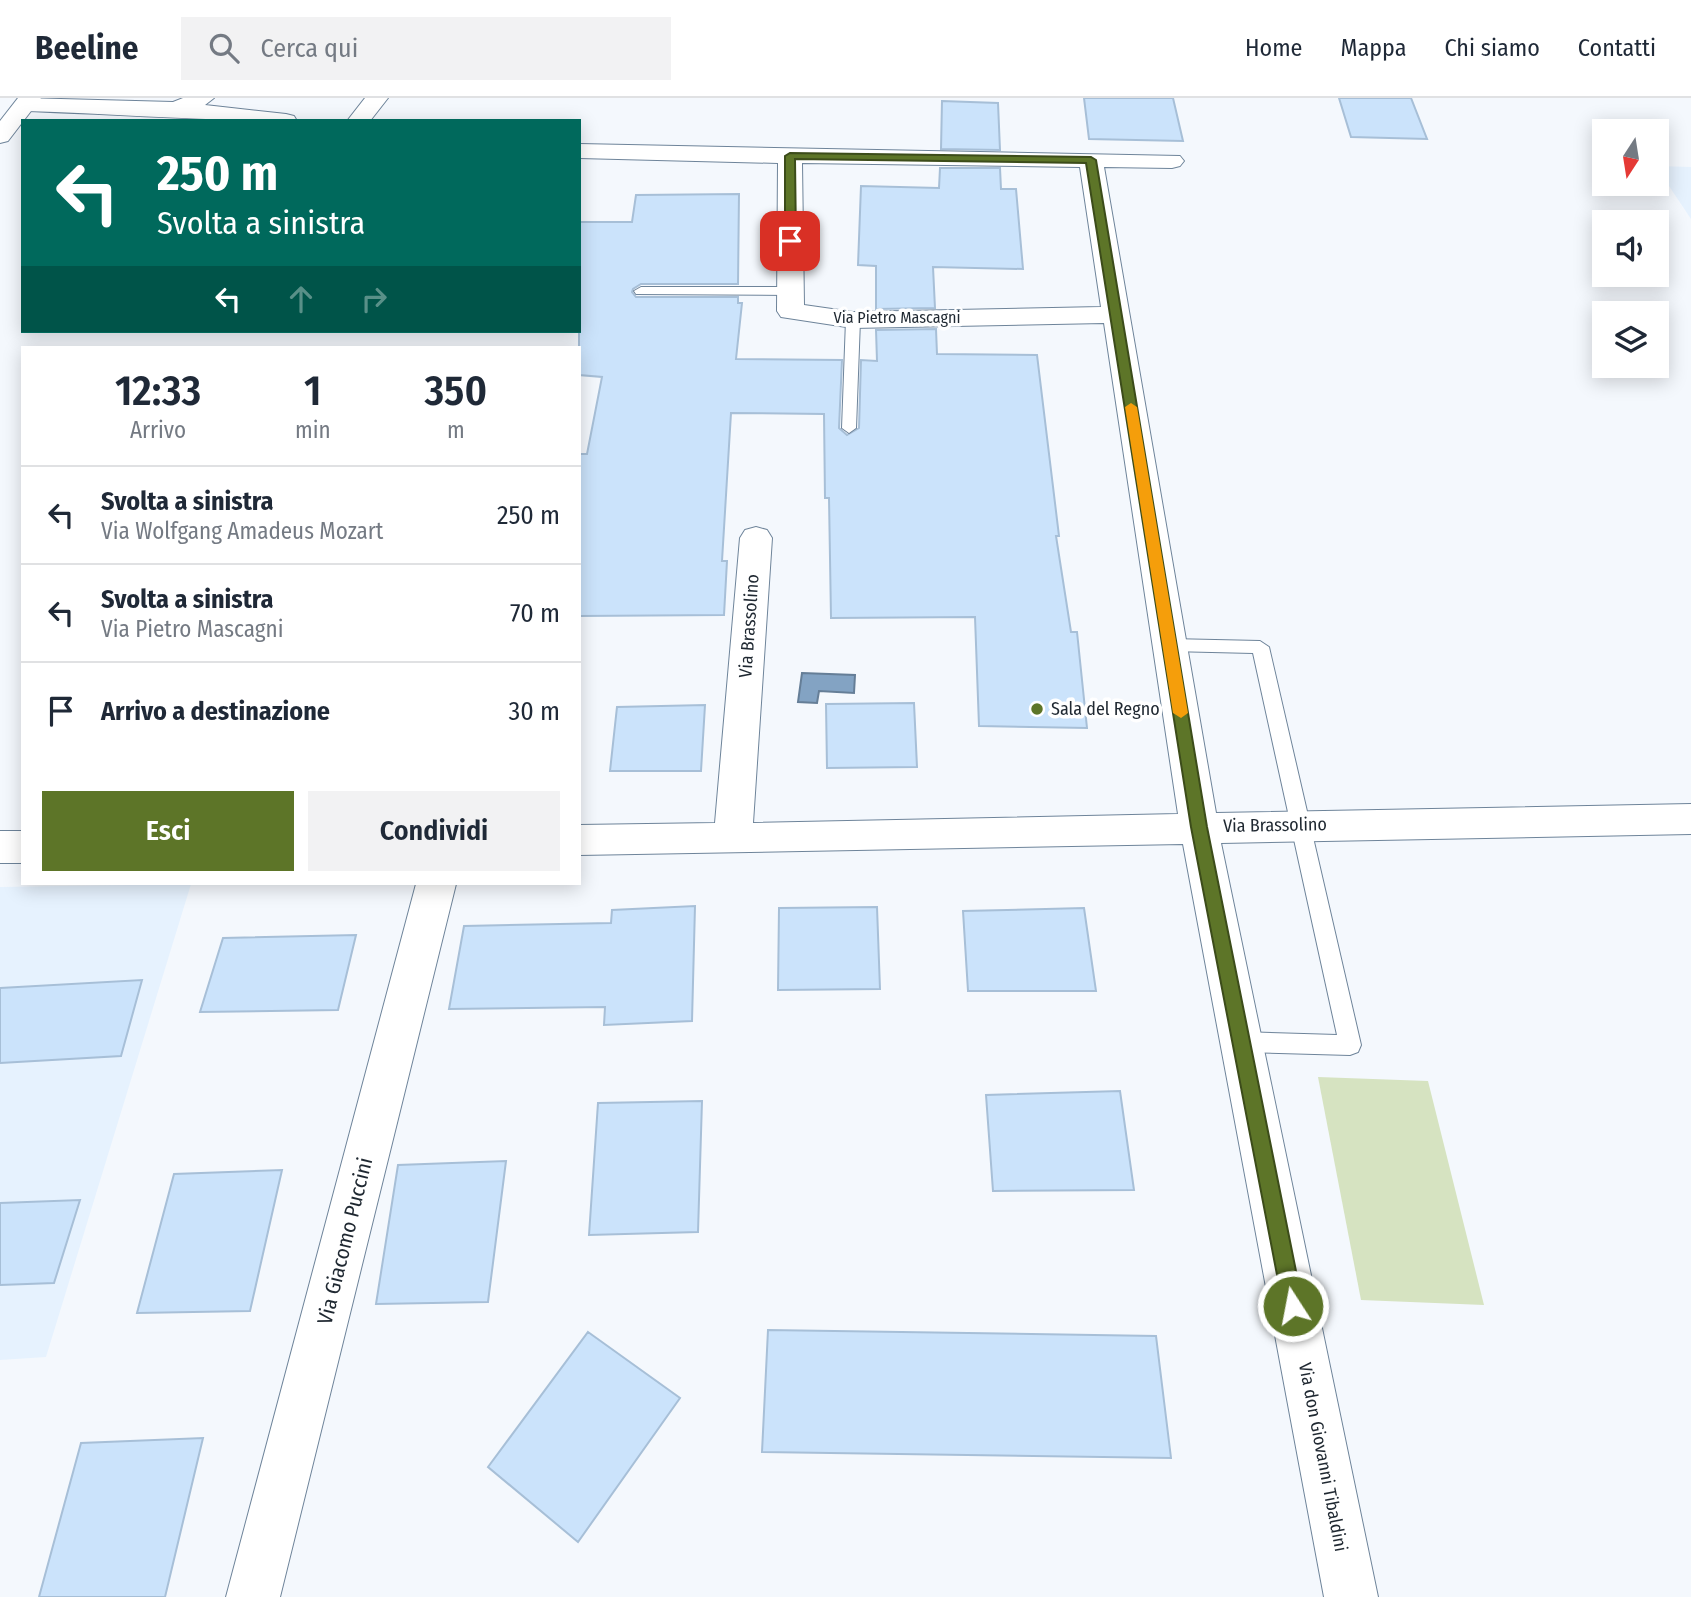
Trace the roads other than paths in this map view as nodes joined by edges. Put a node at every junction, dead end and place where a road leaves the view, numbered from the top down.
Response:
1 (203, 98) edge
2 (377, 98) edge
3 (28, 101) edge
4 (0, 102) edge
5 (176, 109) junction
6 (268, 119) edge
7 (360, 119) edge
8 (0, 136) edge
9 (581, 150) edge
10 (790, 156) junction
11 (1091, 160) junction
12 (1172, 161) dead end
13 (641, 291) dead end
14 (791, 291) junction
15 (1116, 315) junction
16 (853, 320) junction
17 (849, 428) dead end
18 (756, 538) dead end
19 (1170, 645) junction
20 (1691, 819) edge
21 (1300, 824) junction
22 (1199, 827) junction
23 (581, 839) edge
24 (733, 839) junction
25 (0, 847) edge
26 (21, 847) edge
27 (436, 885) edge
28 (1241, 1042) junction
29 (253, 1597) edge
30 (1351, 1597) edge

1 - 5 street
2 - 7 street
3 - 4 street
3 - 5 street
3 - 8 street
5 - 6 street
9 - 10 street
10 - 11 street
10 - 14 street
11 - 12 street
11 - 15 street, Via don Giovanni Tibaldini
13 - 14 lane
14 - 16 street, Via Pietro Mascagni
15 - 16 street, Via Pietro Mascagni
15 - 19 street, Via don Giovanni Tibaldini
16 - 17 lane
18 - 24 street, Via Brassolino
19 - 21 lane
19 - 22 street, Via don Giovanni Tibaldini
20 - 21 street, Via Brassolino
21 - 22 street, Via Brassolino
21 - 28 lane
22 - 24 street, Via Brassolino
22 - 28 street, Via don Giovanni Tibaldini
23 - 24 street, Via Brassolino
25 - 26 street
27 - 29 street, Via Giacomo Puccini
28 - 30 street, Via don Giovanni Tibaldini

